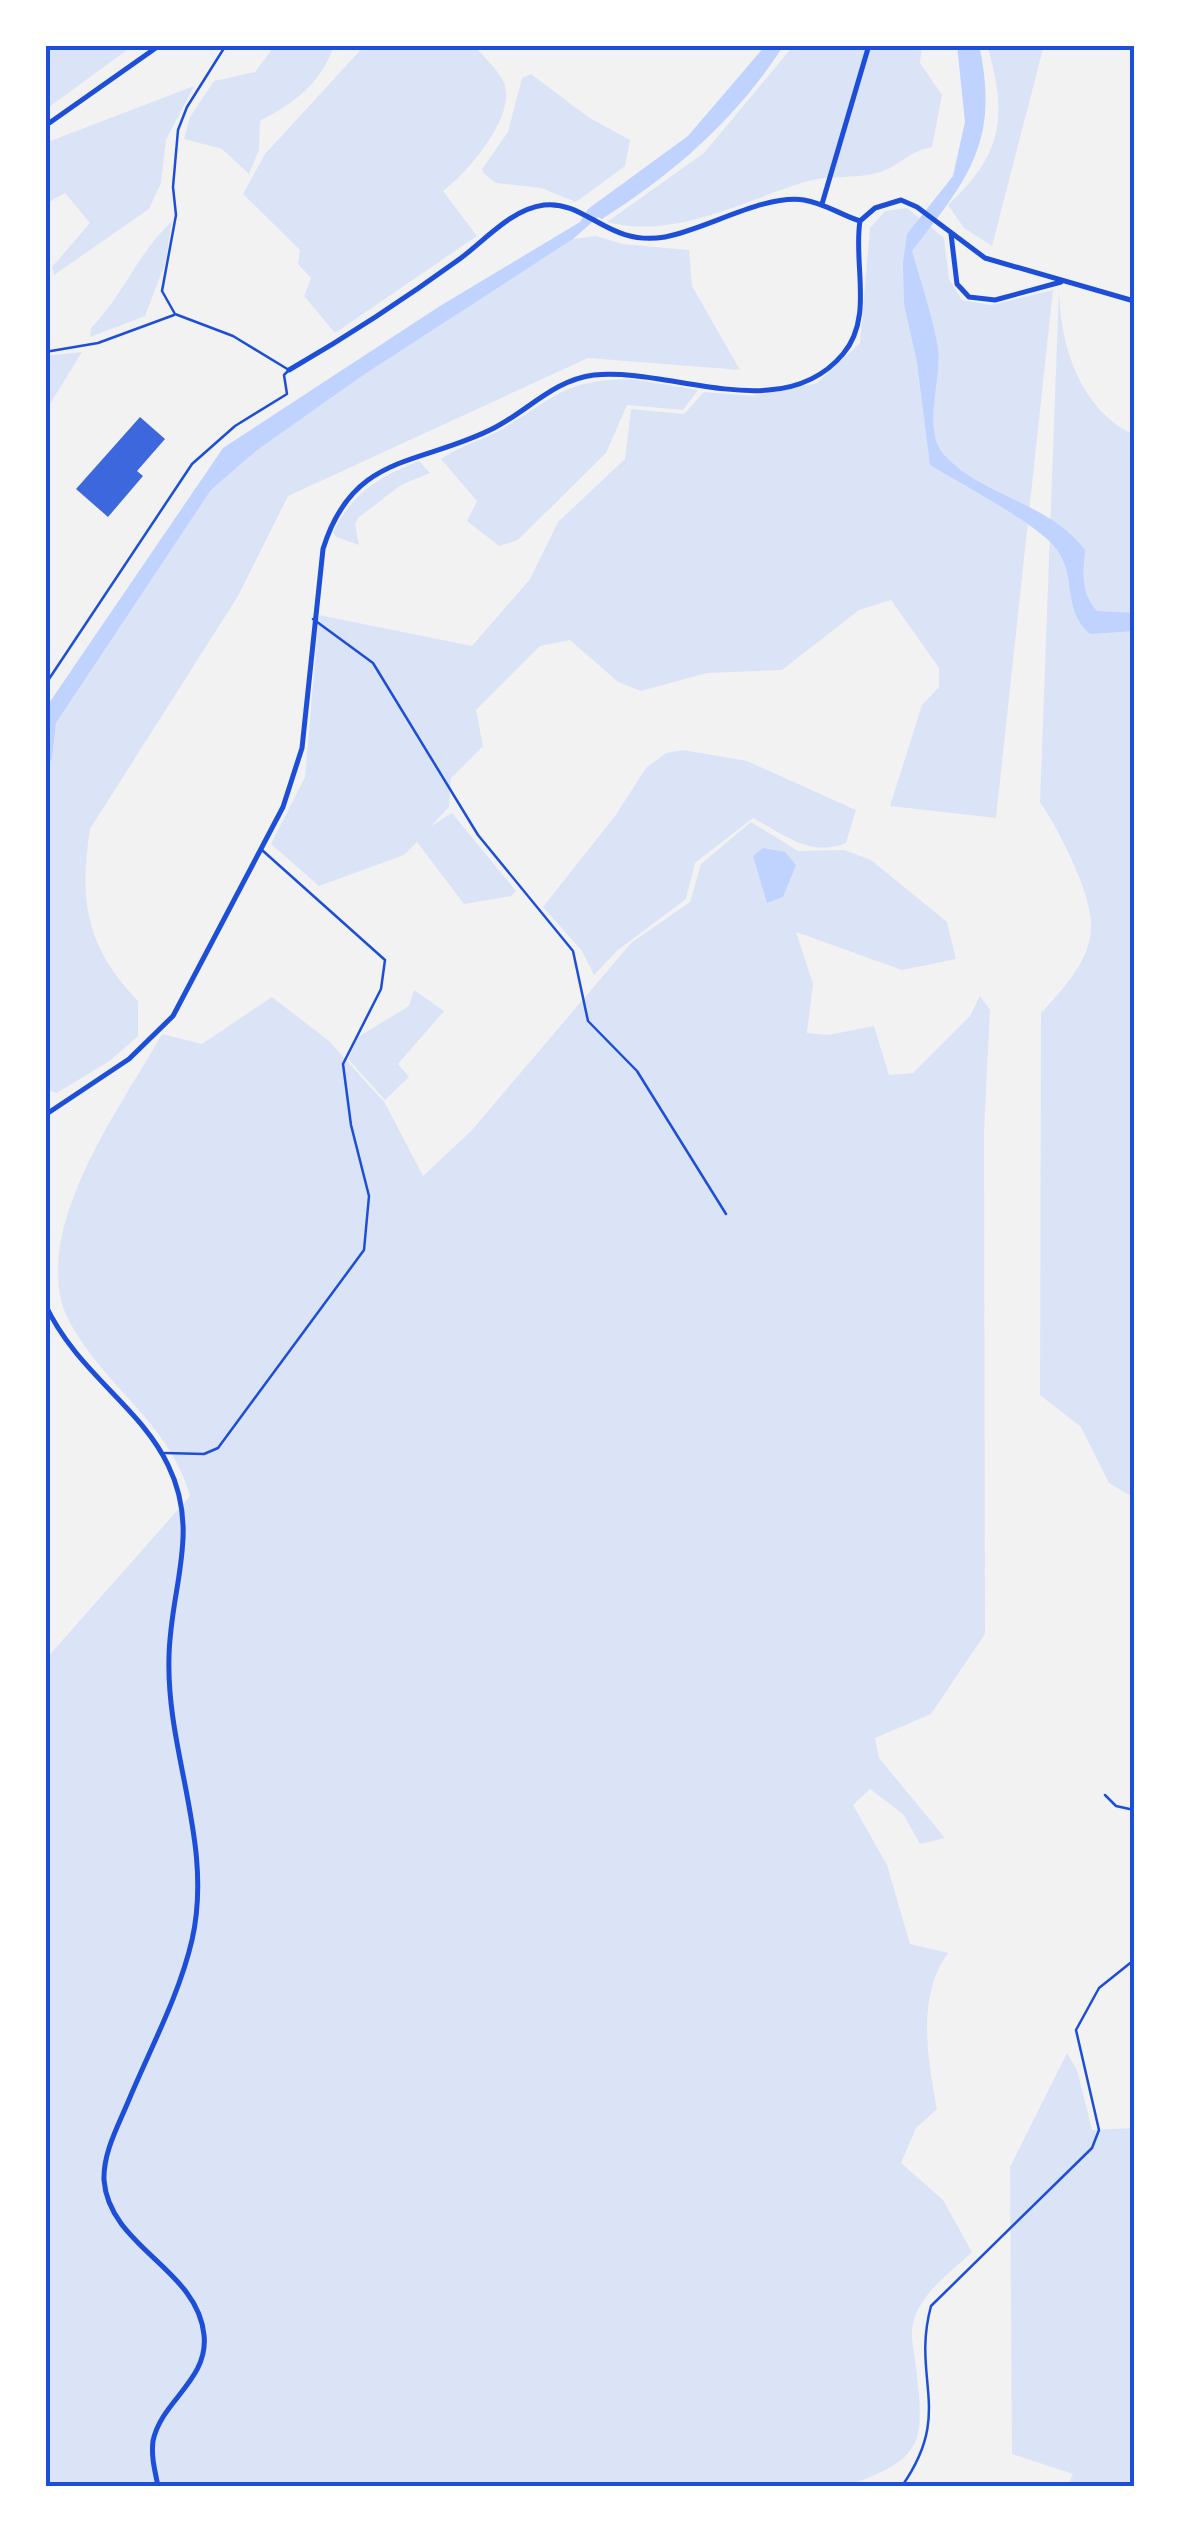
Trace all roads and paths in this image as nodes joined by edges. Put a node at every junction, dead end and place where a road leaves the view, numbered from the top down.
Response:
1 (160, 45) edge
2 (226, 45) edge
3 (869, 45) edge
4 (45, 126) edge
5 (822, 204) junction
6 (860, 221) junction
7 (949, 231) junction
8 (1064, 281) junction
9 (1134, 301) edge
10 (176, 314) junction
11 (45, 352) edge
12 (289, 370) junction
13 (313, 618) junction
14 (45, 685) edge
15 (261, 849) junction
16 (45, 1115) edge
17 (726, 1214) dead end
18 (45, 1304) edge
19 (162, 1453) junction
20 (1105, 1795) dead end
21 (1134, 1810) edge
22 (1134, 1960) edge
23 (158, 2486) edge
24 (902, 2486) edge

1 - 4 street
2 - 10 lane
3 - 5 street
5 - 6 street
5 - 12 street
6 - 7 street
6 - 13 street
7 - 8 street
7 - 8 street
8 - 9 street
10 - 11 lane
10 - 12 lane
12 - 14 lane
13 - 15 street
13 - 17 lane
15 - 16 street
15 - 19 lane
18 - 19 street
19 - 23 street
20 - 21 lane
22 - 24 lane

